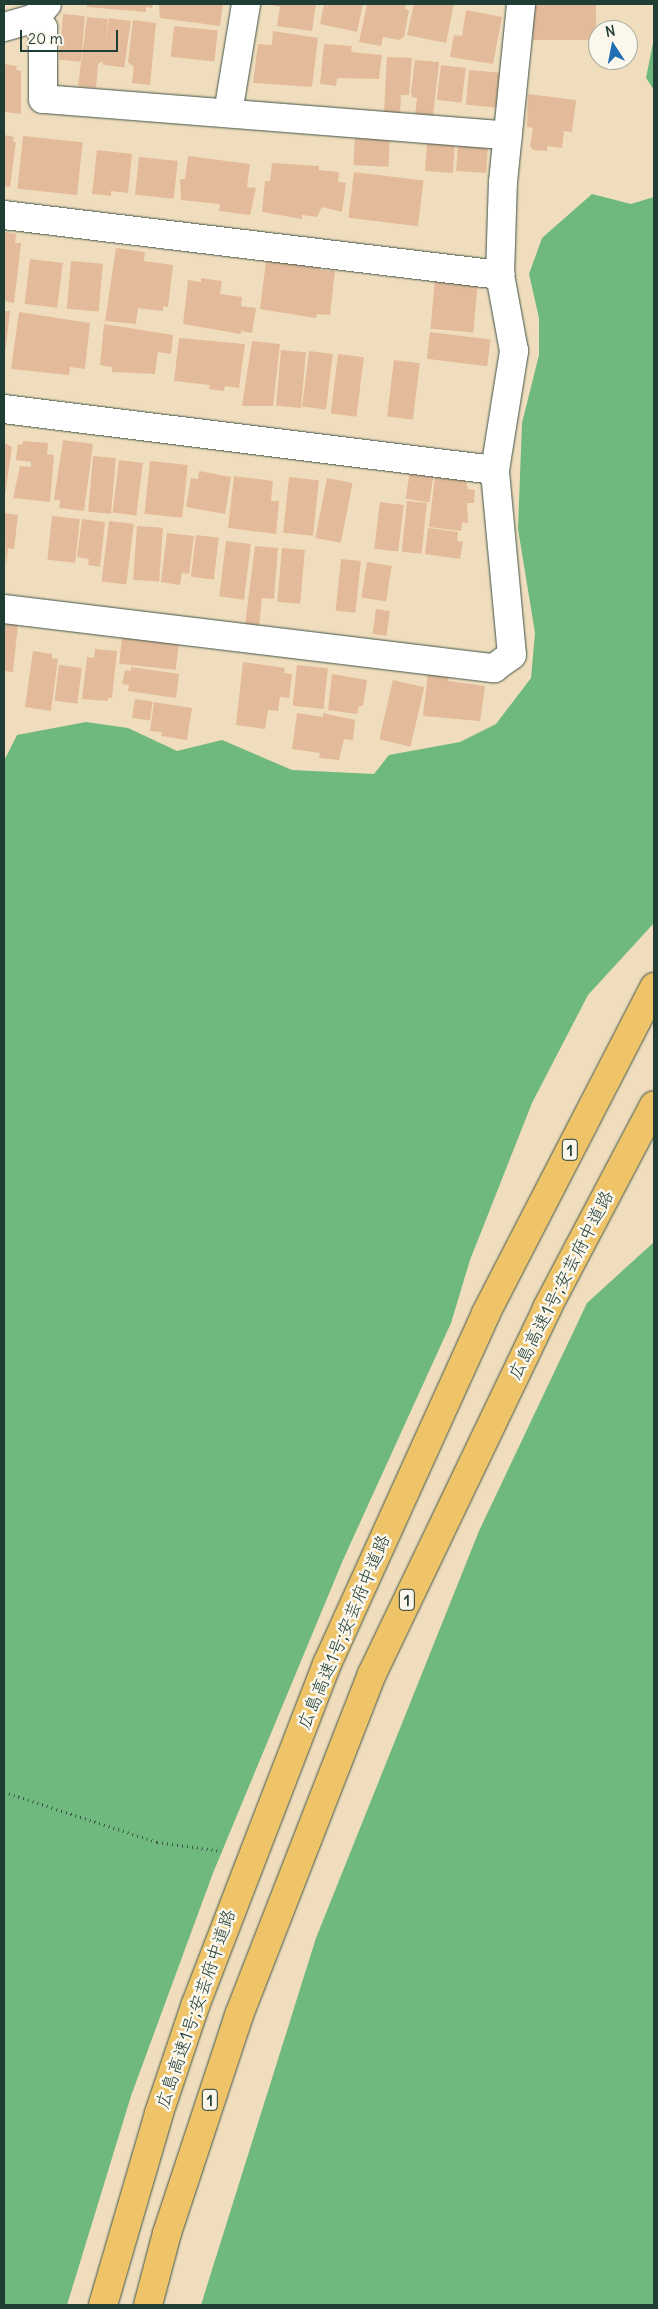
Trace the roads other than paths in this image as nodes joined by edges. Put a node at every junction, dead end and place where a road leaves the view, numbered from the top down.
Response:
1 (246, 4) edge
2 (521, 4) edge
3 (41, 11) edge
4 (4, 27) edge
5 (228, 113) junction
6 (508, 136) junction
7 (4, 215) edge
8 (500, 275) junction
9 (4, 409) edge
10 (495, 470) junction
11 (4, 608) edge
12 (654, 987) edge
13 (654, 1105) edge
14 (103, 2305) edge
15 (148, 2305) edge

1 - 5 street
2 - 6 street
3 - 4 street
3 - 5 street
5 - 6 street
6 - 8 street
7 - 8 street
8 - 10 street
9 - 10 street
10 - 11 street
12 - 14 highway, 広島高速1号;安芸府中道路 / 1
13 - 15 highway, 広島高速1号;安芸府中道路 / 1

